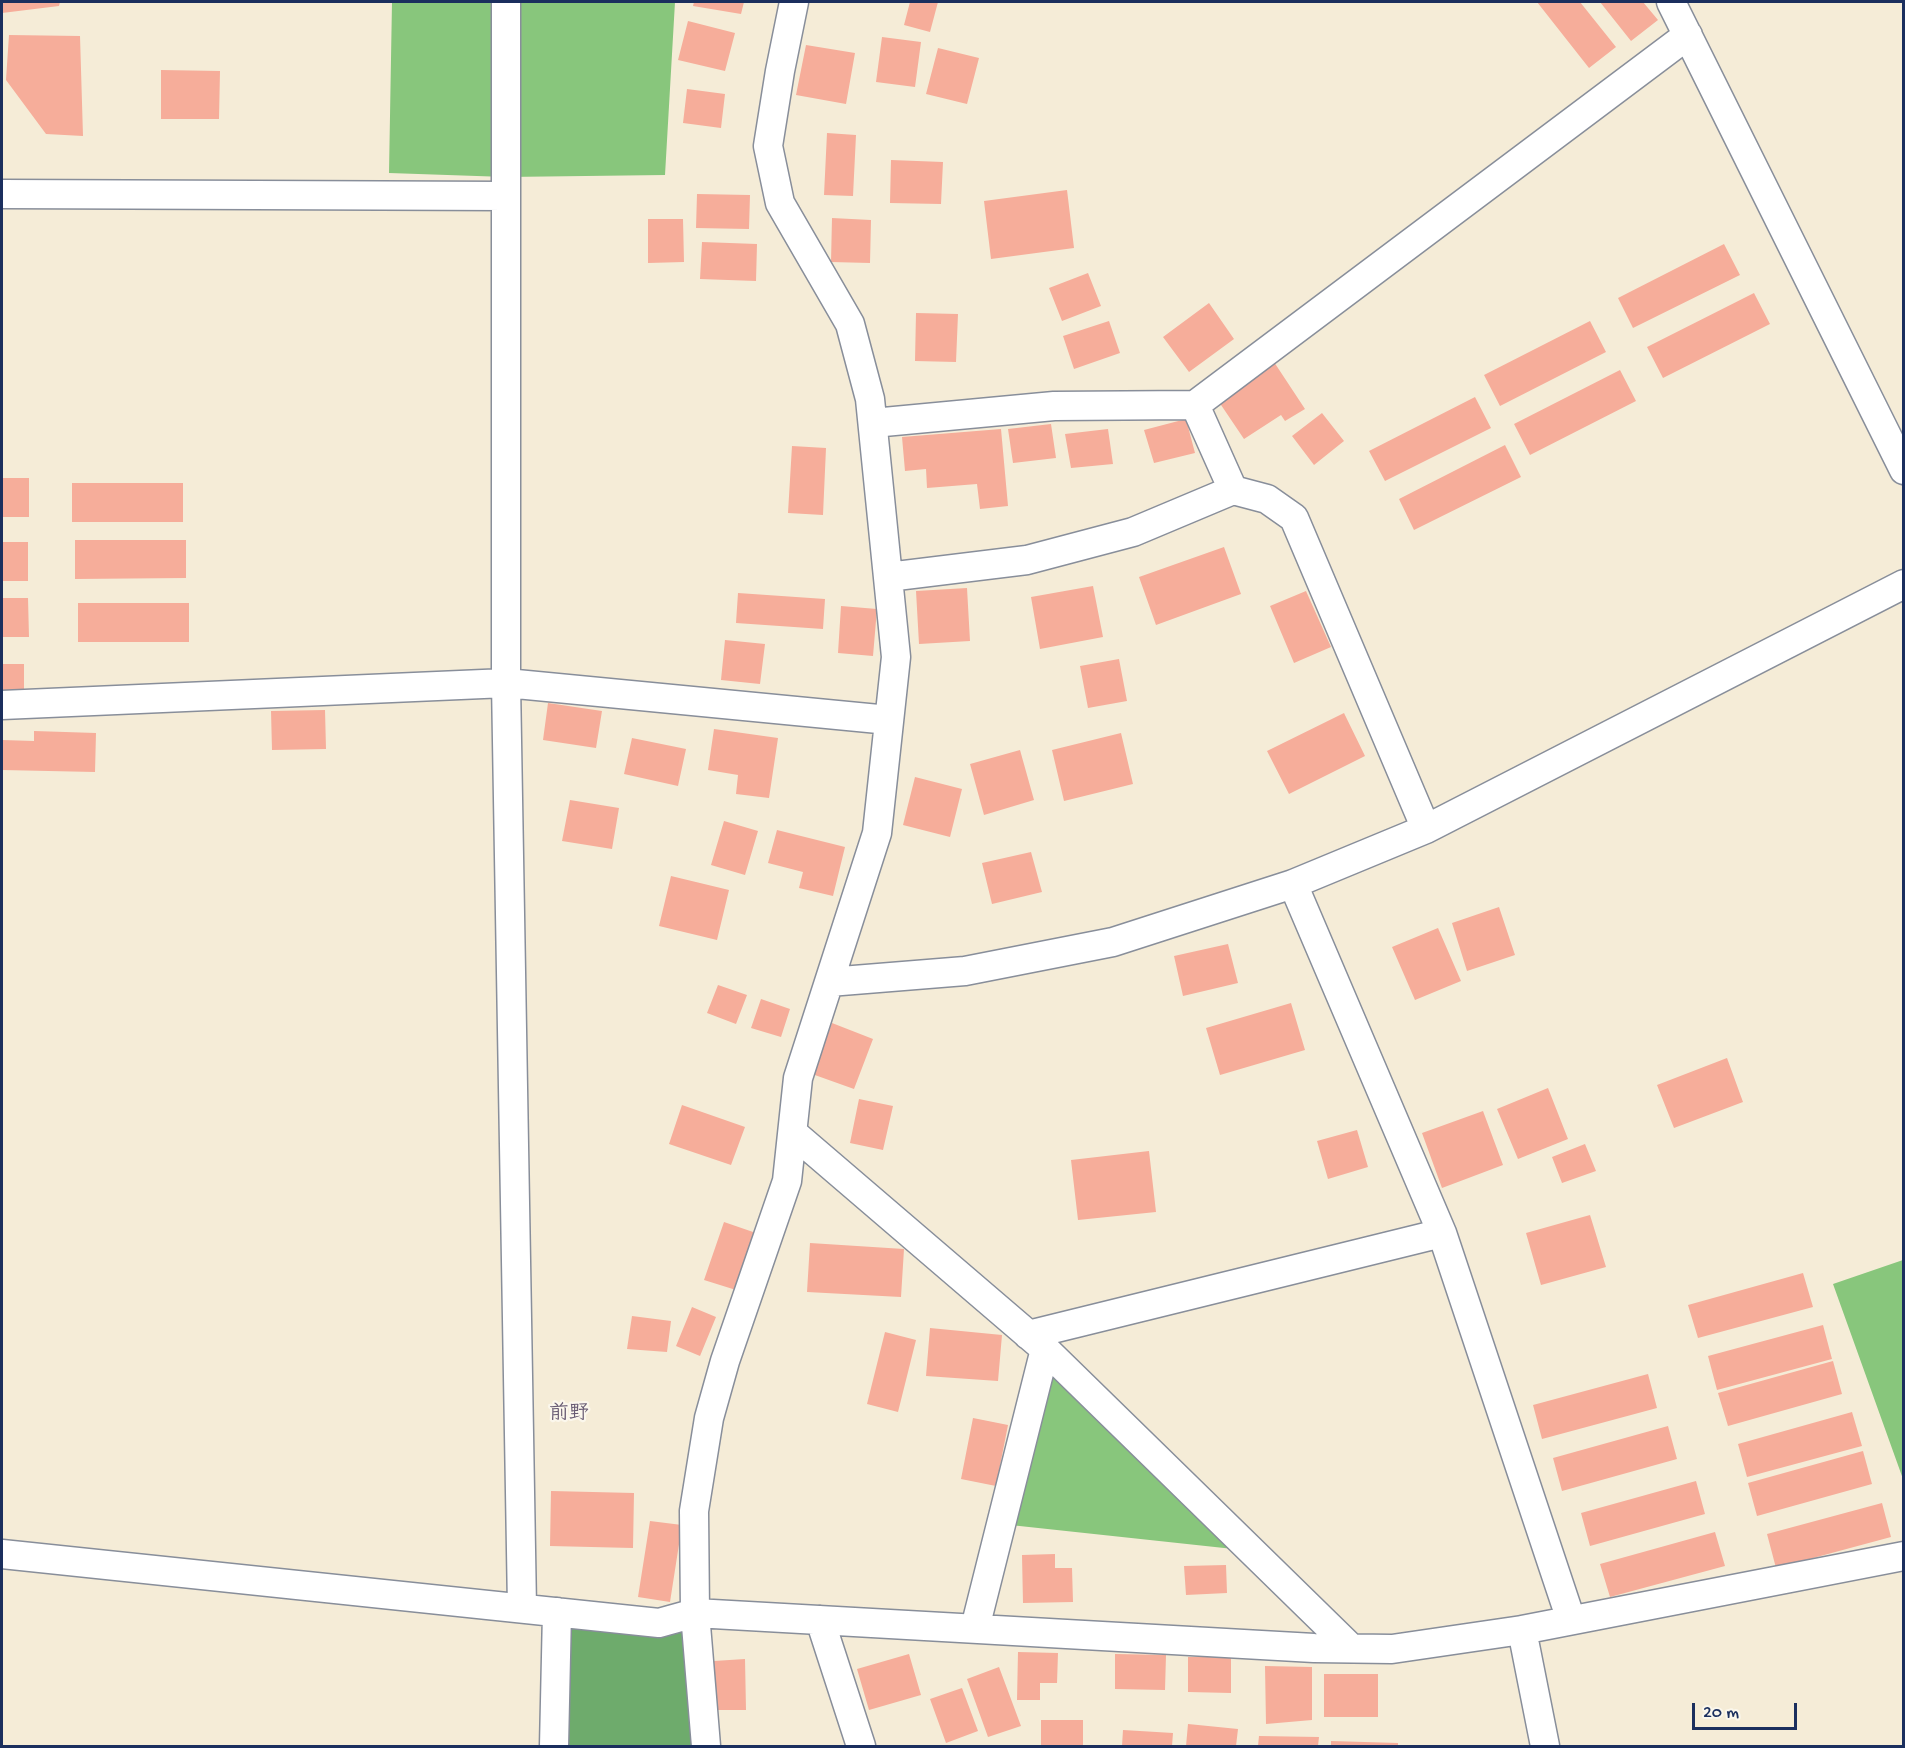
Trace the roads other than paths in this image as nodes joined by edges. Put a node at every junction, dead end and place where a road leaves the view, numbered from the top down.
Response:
1 (506, 2) edge
2 (794, 2) edge
3 (1671, 2) edge
4 (1688, 34) junction
5 (2, 194) edge
6 (506, 196) junction
7 (1195, 405) junction
8 (873, 423) junction
9 (1904, 470) edge
10 (1233, 490) junction
11 (888, 577) junction
12 (1904, 584) edge
13 (506, 683) junction
14 (2, 705) edge
15 (889, 720) junction
16 (1426, 830) junction
17 (1293, 885) junction
18 (829, 982) junction
19 (793, 1133) junction
20 (1442, 1233) junction
21 (1037, 1342) junction
22 (2, 1554) edge
23 (1904, 1556) edge
24 (522, 1607) junction
25 (557, 1612) junction
26 (695, 1613) junction
27 (820, 1620) junction
28 (1571, 1620) junction
29 (975, 1628) junction
30 (1522, 1630) junction
31 (1351, 1648) junction
32 (554, 1746) edge
33 (706, 1746) edge
34 (861, 1746) edge
35 (1545, 1746) edge

1 - 6 street
2 - 8 street
3 - 4 street
4 - 7 street
4 - 9 street
5 - 6 street
6 - 13 street
7 - 8 street
7 - 10 street
8 - 11 street
10 - 11 street
10 - 16 street
11 - 15 street
12 - 16 street
13 - 14 street
13 - 15 street
13 - 24 street
15 - 18 street
16 - 17 street
17 - 18 street
17 - 20 street
18 - 19 street
19 - 21 street
19 - 26 street
20 - 21 street
20 - 28 street
21 - 29 street
21 - 31 street
22 - 24 street
23 - 28 street
24 - 25 street
25 - 26 street
25 - 32 street
26 - 27 street
26 - 33 street
27 - 29 street
27 - 34 street
28 - 30 street
29 - 31 street
30 - 31 street
30 - 35 street

